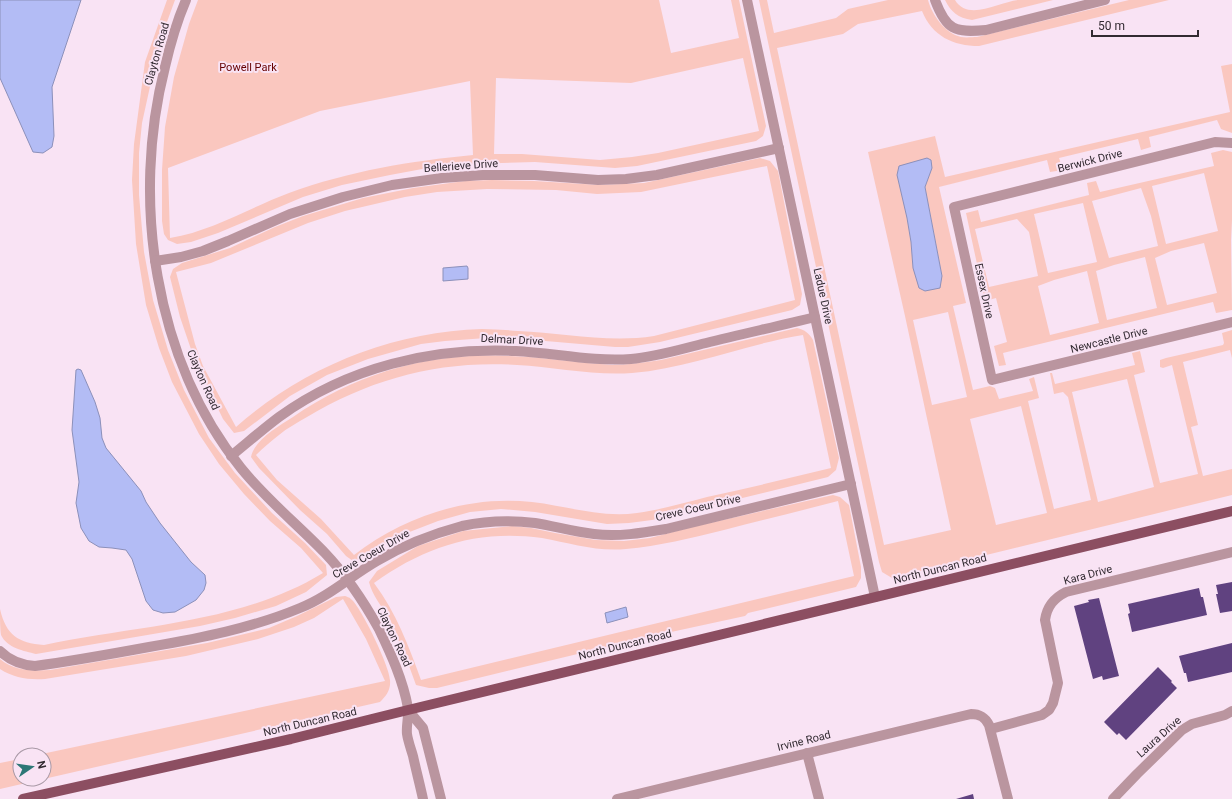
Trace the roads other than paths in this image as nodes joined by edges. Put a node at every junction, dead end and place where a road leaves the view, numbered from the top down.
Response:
1 (186, 0) edge
2 (747, 0) edge
3 (934, 0) edge
4 (1105, 0) edge
5 (1232, 143) edge
6 (779, 148) junction
7 (954, 207) joint
8 (155, 261) junction
9 (815, 317) junction
10 (1232, 322) edge
11 (992, 380) joint
12 (231, 456) junction
13 (851, 484) junction
14 (1232, 511) edge
15 (1232, 552) edge
16 (347, 580) junction
17 (875, 597) junction
18 (2, 653) edge
19 (408, 710) junction
20 (1232, 711) edge
21 (991, 729) junction
22 (807, 753) junction
23 (23, 799) edge
24 (423, 799) edge
25 (441, 799) edge
26 (617, 799) edge
27 (819, 799) edge
28 (1008, 799) edge
29 (1113, 799) edge

1 - 8 street, Clayton Road
2 - 6 street, Ladue Drive
3 - 4 street
5 - 7 street, Berwick Drive
6 - 8 street, Bellerieve Drive
6 - 9 street, Ladue Drive
7 - 11 street, Essex Drive
8 - 12 street, Clayton Road
9 - 12 street, Delmar Drive
9 - 13 street, Ladue Drive
10 - 11 street, Newcastle Drive
12 - 16 street, Clayton Road
13 - 16 street, Creve Coeur Drive
13 - 17 street, Ladue Drive
14 - 17 main road, North Duncan Road
15 - 21 street, Kara Drive
16 - 18 street, Creve Coeur Drive
16 - 19 street, Clayton Road
17 - 19 main road, North Duncan Road
19 - 23 main road, North Duncan Road
19 - 24 street
19 - 25 street
20 - 29 street, Laura Drive
21 - 22 street, Irvine Road
21 - 28 street
22 - 26 street, Irvine Road
22 - 27 street

